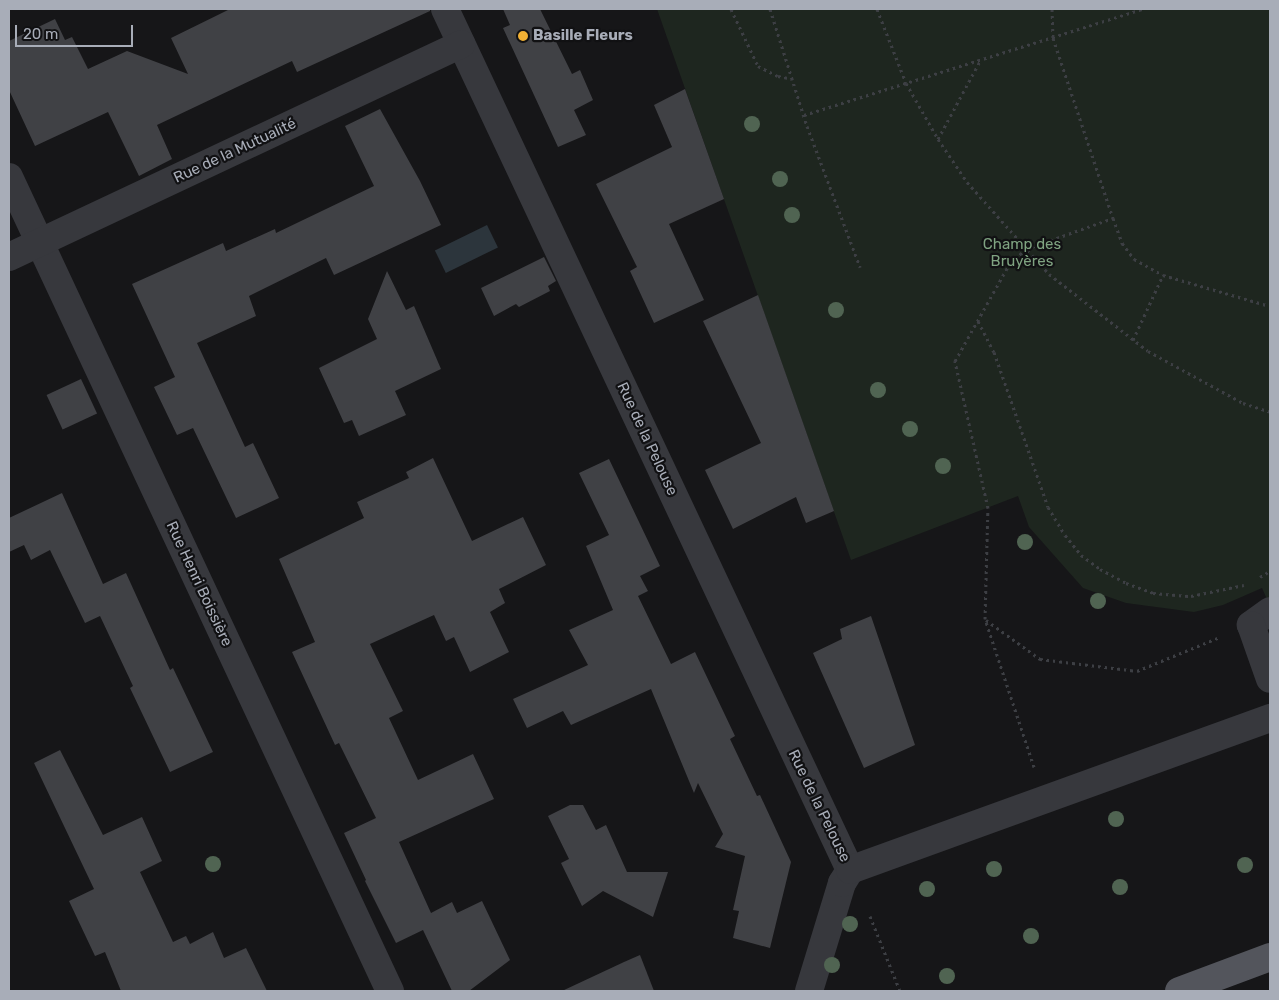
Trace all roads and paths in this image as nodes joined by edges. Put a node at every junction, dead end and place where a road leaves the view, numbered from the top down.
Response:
1 (445, 9) edge
2 (730, 9) edge
3 (770, 9) edge
4 (877, 9) edge
5 (1052, 9) edge
6 (1143, 9) edge
7 (1053, 38) junction
8 (462, 44) junction
9 (981, 60) junction
10 (793, 79) junction
11 (906, 83) junction
12 (804, 115) junction
13 (938, 139) junction
14 (9, 177) edge
15 (1113, 218) junction
16 (39, 243) junction
17 (1026, 249) junction
18 (9, 257) edge
19 (860, 267) dead end
20 (1163, 275) junction
21 (1270, 306) edge
22 (978, 320) junction
23 (1133, 340) junction
24 (1270, 412) edge
25 (1270, 572) edge
26 (1254, 580) dead end
27 (1245, 585) dead end
28 (1261, 618) edge
29 (985, 619) junction
30 (1270, 679) edge
31 (1270, 718) edge
32 (1034, 768) dead end
33 (850, 870) junction
34 (1270, 957) edge
35 (390, 991) edge
36 (809, 991) edge
37 (900, 991) edge
38 (1179, 991) edge

1 - 8 street, Rue de la Pelouse
2 - 10 path
3 - 10 path
4 - 11 path
5 - 7 path
6 - 7 path
7 - 9 path
7 - 15 path
8 - 16 street, Rue de la Mutualité
8 - 33 street, Rue de la Pelouse
9 - 11 path
9 - 13 path
10 - 12 path
11 - 12 path
11 - 13 path
12 - 19 path
13 - 17 path
14 - 16 street, Rue Henri Boissière
15 - 17 path
15 - 20 path
16 - 18 street, Rue de la Mutualité
16 - 35 street, Rue Henri Boissière
17 - 22 path
17 - 23 path
20 - 21 path
20 - 23 path
22 - 27 path
22 - 29 path
23 - 24 path
25 - 26 path
28 - 29 path
28 - 30 street
29 - 32 path
31 - 33 street
33 - 36 street
33 - 37 path
34 - 38 main road

